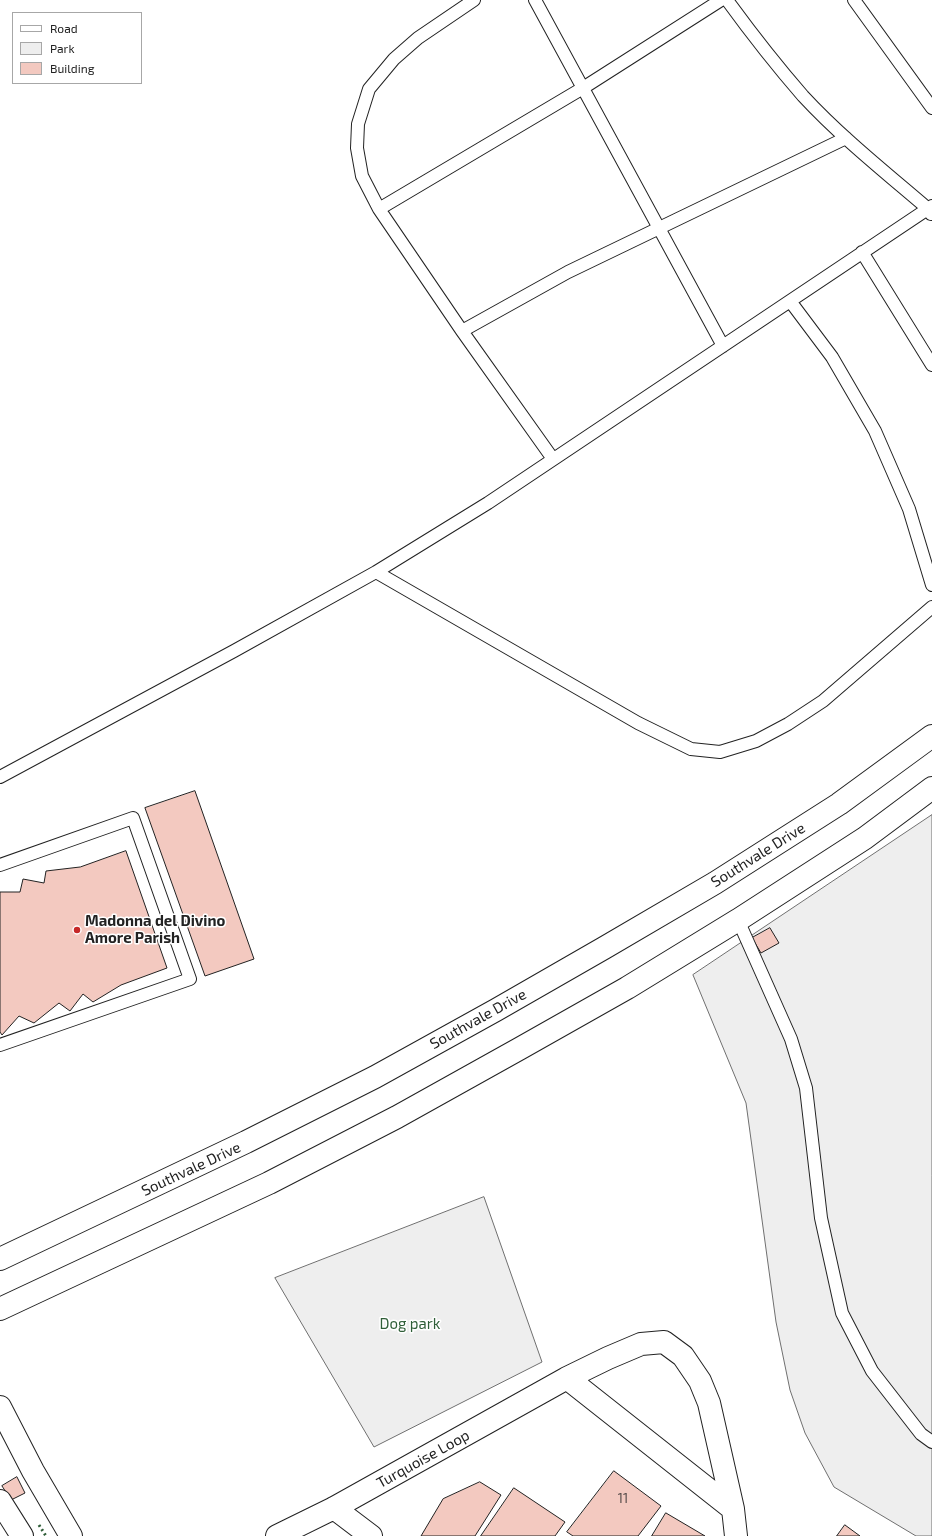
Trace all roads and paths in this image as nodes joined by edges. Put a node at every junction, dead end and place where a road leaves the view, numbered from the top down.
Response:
1 (474, 0) edge
2 (534, 0) edge
3 (721, 0) edge
4 (727, 0) edge
5 (854, 0) edge
6 (583, 88) junction
7 (932, 108) edge
8 (846, 138) junction
9 (378, 209) junction
10 (930, 210) edge
11 (659, 229) junction
12 (862, 252) junction
13 (790, 301) junction
14 (462, 331) junction
15 (723, 346) junction
16 (932, 365) edge
17 (553, 459) junction
18 (376, 572) junction
19 (932, 585) edge
20 (932, 607) edge
21 (932, 736) edge
22 (0, 777) edge
23 (932, 788) edge
24 (0, 865) edge
25 (738, 920) junction
26 (0, 1046) edge
27 (0, 1259) edge
28 (0, 1309) edge
29 (567, 1378) junction
30 (0, 1407) edge
31 (932, 1442) edge
32 (0, 1502) edge
33 (334, 1508) junction
34 (732, 1509) junction
35 (22, 1536) edge
36 (71, 1536) edge
37 (277, 1536) edge
38 (371, 1536) edge
39 (736, 1536) edge

1 - 9 lane
2 - 6 lane
3 - 6 lane
4 - 8 lane
5 - 7 lane
6 - 9 lane
6 - 11 lane
8 - 10 lane
8 - 11 lane
9 - 14 lane
10 - 12 lane
11 - 14 lane
11 - 15 lane
12 - 13 lane
12 - 16 lane
13 - 15 lane
13 - 19 lane
14 - 17 lane
15 - 17 lane
17 - 18 lane
18 - 20 lane
18 - 22 lane
21 - 27 street, Southvale Drive
23 - 25 street
24 - 26 lane
25 - 28 street
25 - 31 lane
29 - 33 street, Turquoise Loop
29 - 34 street
29 - 34 street, Turquoise Loop
30 - 36 street
32 - 35 street
33 - 37 street, Turquoise Loop
33 - 38 street
34 - 39 street, Turquoise Loop

